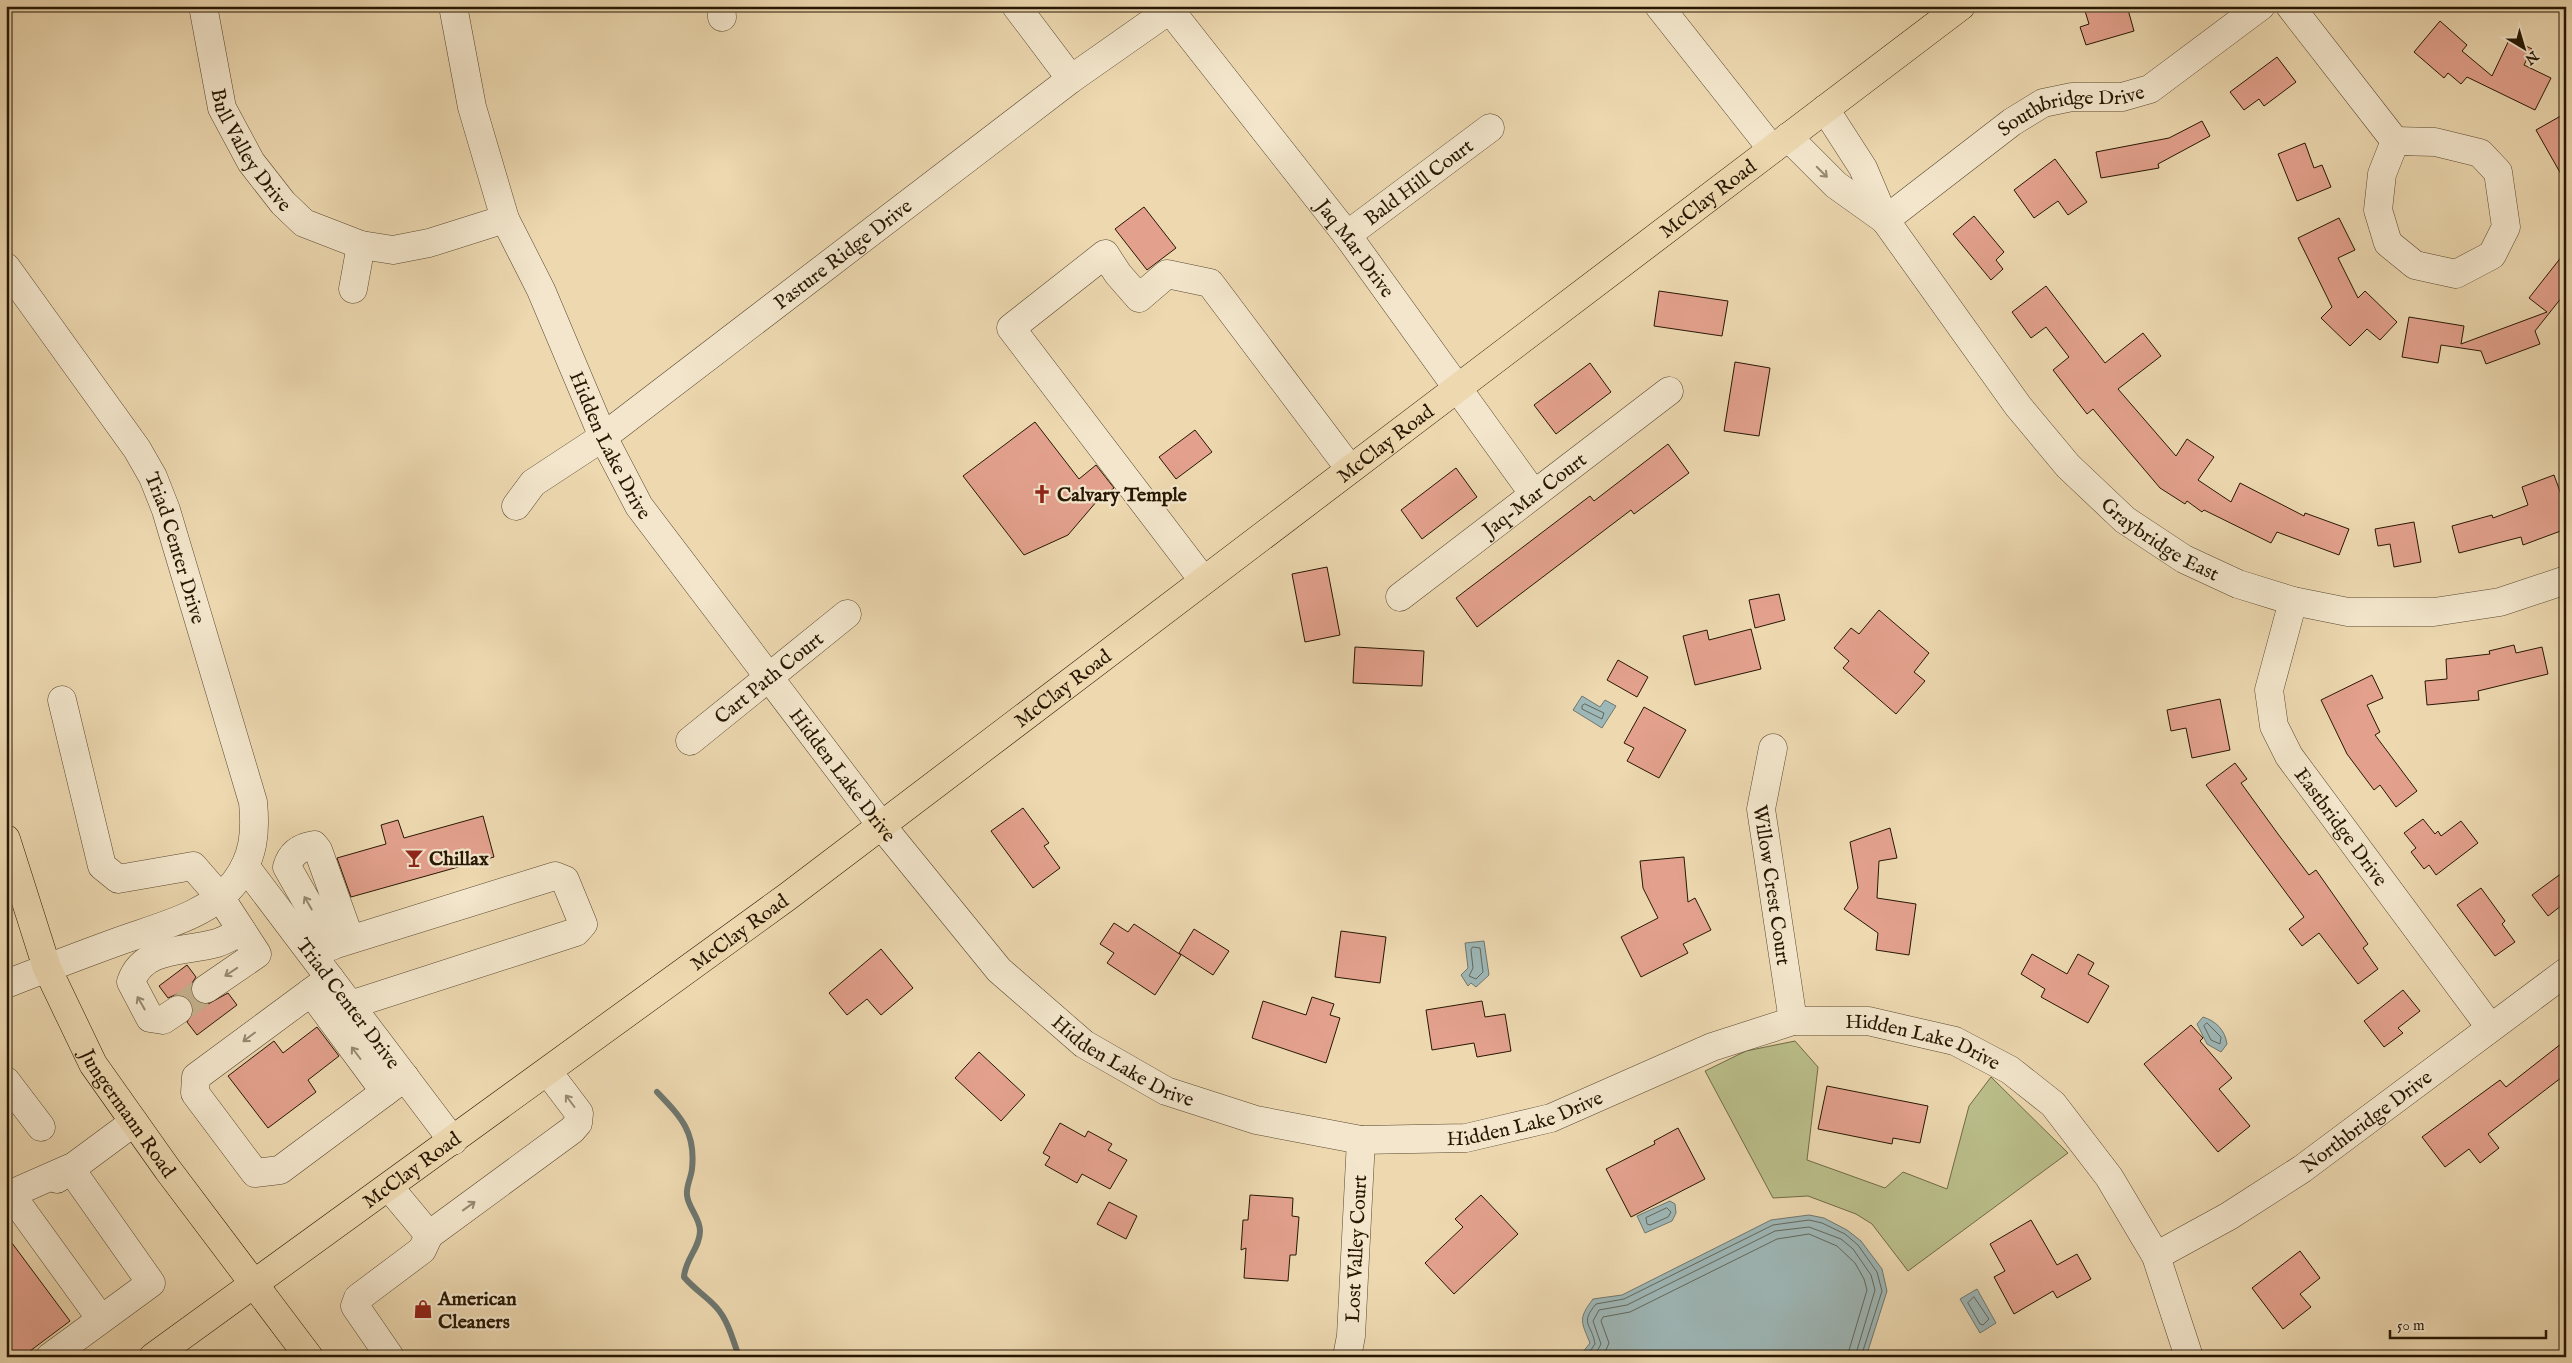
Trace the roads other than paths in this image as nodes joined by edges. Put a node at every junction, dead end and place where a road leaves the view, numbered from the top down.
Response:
1 (203, 6) edge
2 (453, 6) edge
3 (1016, 6) edge
4 (1659, 6) edge
5 (1961, 6) edge
6 (2261, 6) edge
7 (2290, 6) edge
8 (1172, 8) edge
9 (1071, 80) junction
10 (1825, 109) junction
11 (1490, 128) dead end
12 (2395, 141) junction
13 (1780, 143) junction
14 (505, 219) junction
15 (1885, 220) junction
16 (1347, 235) junction
17 (361, 245) junction
18 (6, 267) edge
19 (353, 289) dead end
20 (1458, 387) junction
21 (1669, 391) dead end
22 (603, 437) junction
23 (1350, 469) junction
24 (1534, 493) junction
25 (516, 506) dead end
26 (1203, 580) junction
27 (2566, 580) edge
28 (1400, 597) dead end
29 (2293, 601) junction
30 (847, 614) dead end
31 (769, 675) junction
32 (62, 700) dead end
33 (690, 741) dead end
34 (1773, 748) dead end
35 (881, 825) junction
36 (6, 839) edge
37 (246, 866) junction
38 (220, 897) junction
39 (242, 931) junction
40 (331, 946) junction
41 (47, 968) junction
42 (2566, 972) edge
43 (6, 984) edge
44 (321, 985) junction
45 (206, 989) tunnel mouth
46 (350, 1005) junction
47 (178, 1010) tunnel mouth
48 (1793, 1022) junction
49 (2490, 1028) junction
50 (548, 1072) junction
51 (6, 1081) edge
52 (395, 1085) junction
53 (134, 1122) junction
54 (41, 1127) dead end
55 (1361, 1140) junction
56 (453, 1141) junction
57 (70, 1168) junction
58 (389, 1187) junction
59 (11, 1208) edge
60 (430, 1235) junction
61 (2156, 1256) junction
62 (254, 1285) junction
63 (101, 1320) junction
64 (170, 1352) edge
65 (50, 1357) edge
66 (309, 1357) edge
67 (390, 1357) edge
68 (1348, 1357) edge
69 (2189, 1357) edge

1 - 17 street, Bull Valley Drive
2 - 14 street, Hidden Lake Drive
3 - 9 street
4 - 13 street, Graybridge East
5 - 10 main road, McClay Road
6 - 15 street, Southbridge Drive
7 - 12 street
8 - 9 street, Pasture Ridge Drive
8 - 16 street, Jaq Mar Drive
9 - 22 street, Pasture Ridge Drive
10 - 13 main road, McClay Road
10 - 15 street, Graybridge East
11 - 16 street, Bald Hill Court
12 - 12 street
13 -> 15 street, Graybridge East
13 - 20 main road, McClay Road
14 - 17 street, Bull Valley Drive
14 - 22 street, Hidden Lake Drive
15 - 29 street, Graybridge East
16 - 20 street, Jaq Mar Drive
17 - 19 street
18 - 37 street, Triad Center Drive
20 - 23 main road, McClay Road
20 - 24 street, Jaq Mar Drive
21 - 24 street, Jaq-Mar Court
22 - 25 street, Pasture Ridge Drive
22 - 31 street, Hidden Lake Drive
23 - 26 main road, McClay Road
23 - 26 street
24 - 28 street, Jaq-Mar Court
26 - 35 main road, McClay Road
27 - 29 street, Graybridge East
29 - 49 street, Eastbridge Drive
30 - 31 street, Cart Path Court
31 - 33 street, Cart Path Court
31 - 35 street, Hidden Lake Drive
32 - 38 street
34 - 48 street, Willow Crest Court
35 - 50 main road, McClay Road
35 - 55 street, Hidden Lake Drive
36 - 41 main road, Jungermann Road
37 - 38 street, Triad Center Drive
37 - 40 street, Triad Center Drive
38 - 39 street
38 - 41 street, Triad Center Drive
39 -> 45 street
47 -> 39 street
40 - 44 street, Triad Center Drive
40 - 46 street
41 - 43 street, Triad Center Drive
41 - 53 main road, Jungermann Road
42 - 49 street, Northbridge Drive
44 - 46 street, Triad Center Drive
52 -> 44 street
44 -> 52 street
46 - 52 street, Triad Center Drive
48 - 55 street, Hidden Lake Drive
48 - 61 street, Hidden Lake Drive
49 - 61 street, Northbridge Drive
50 - 56 main road, McClay Road
60 -> 50 street
51 - 54 street
52 - 56 street, Triad Center Drive
53 - 57 street
53 - 62 main road, Jungermann Road
55 - 68 street, Lost Valley Court
56 - 58 main road, McClay Road
57 - 59 street
57 - 63 street
58 - 60 street
58 - 62 main road, McClay Road
59 - 63 street
60 - 67 street
61 - 69 street, Hidden Lake Drive
62 - 64 main road, McClay Road
62 - 66 main road, Jungermann Road
63 - 65 street

